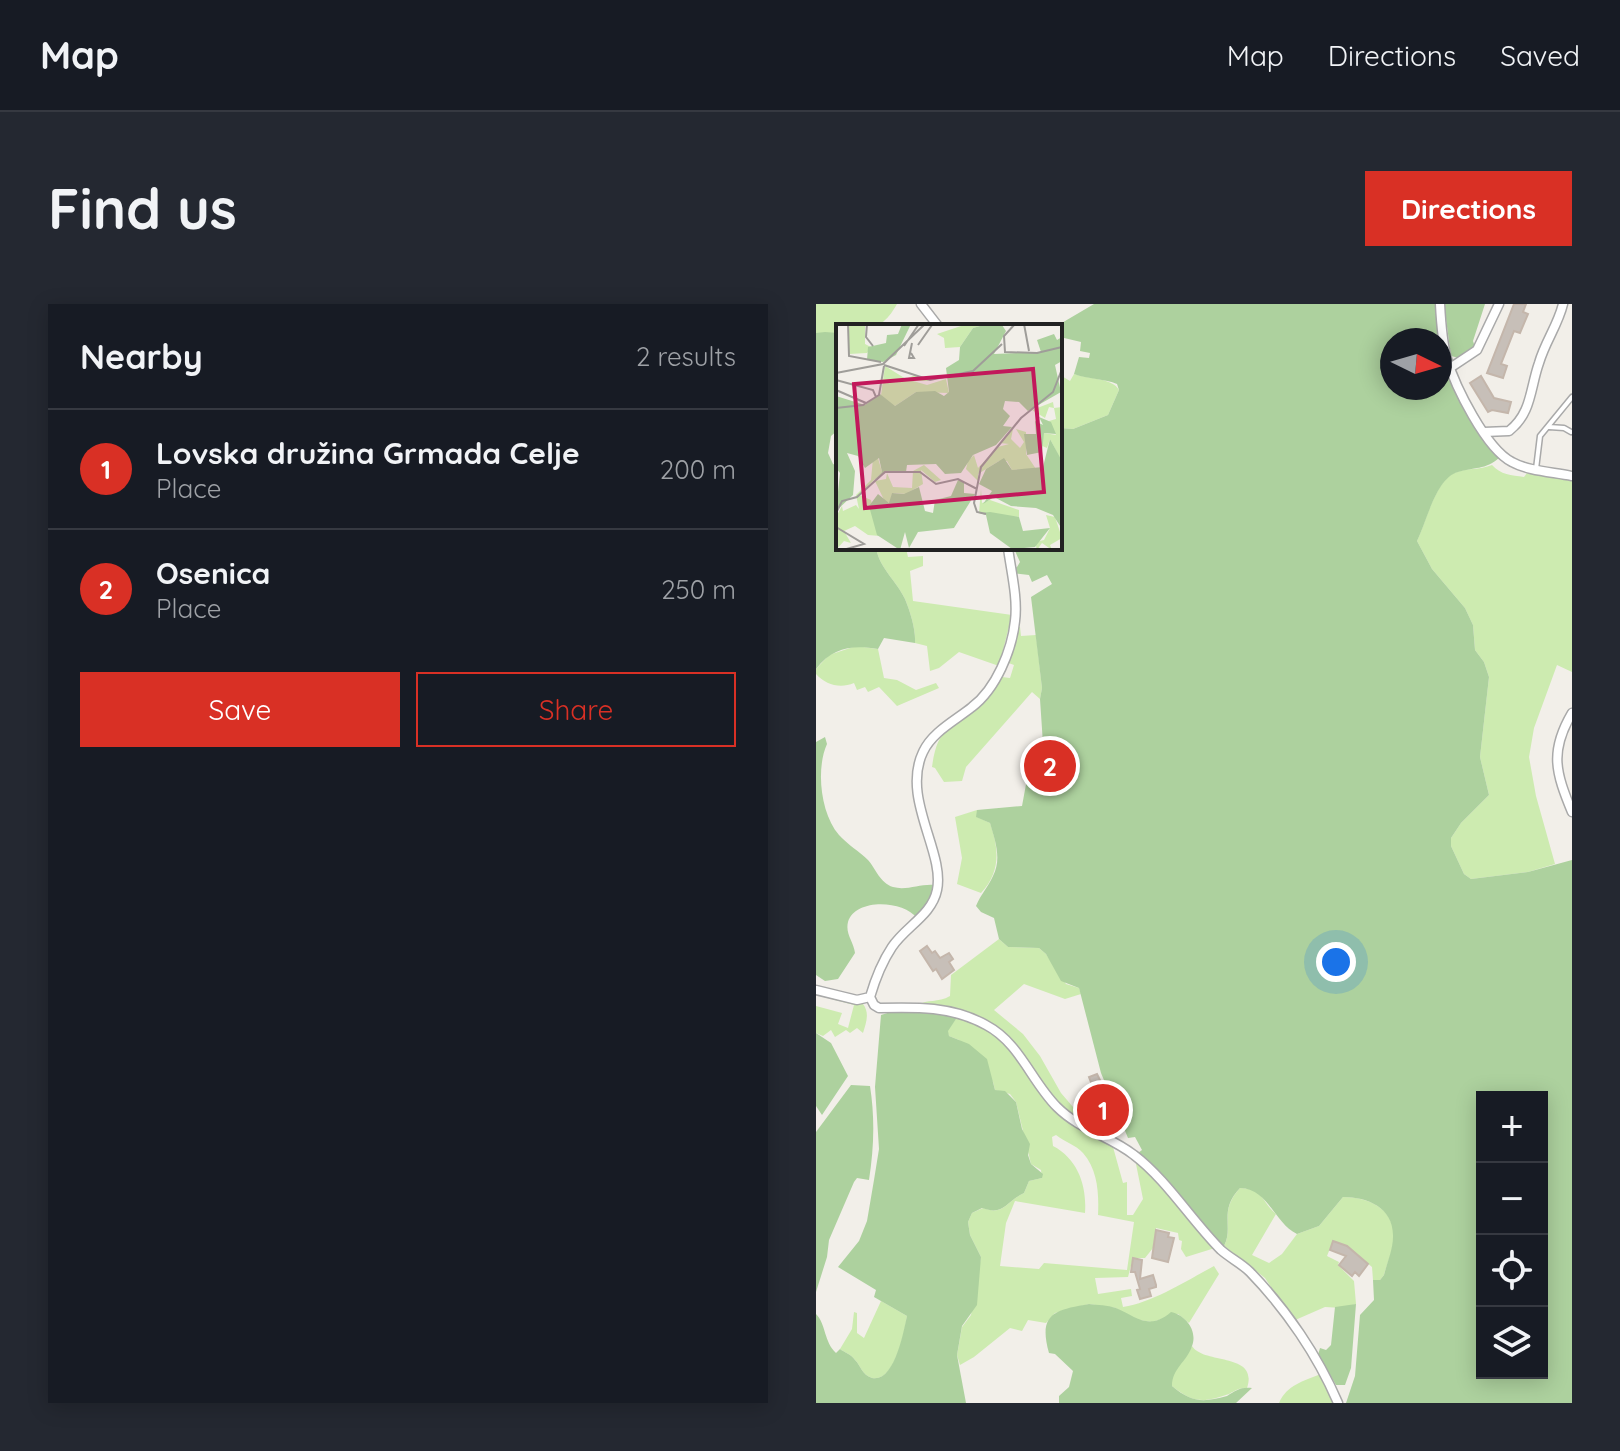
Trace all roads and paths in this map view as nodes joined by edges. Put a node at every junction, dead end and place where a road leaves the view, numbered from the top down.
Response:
1 (921, 304) edge
2 (1440, 304) edge
3 (1499, 304) edge
4 (1563, 304) edge
5 (936, 324) edge
6 (1442, 328) edge
7 (1452, 367) edge
8 (1452, 372) edge
9 (1572, 397) edge
10 (1572, 405) edge
11 (1565, 406) junction
12 (1549, 427) junction
13 (1484, 432) junction
14 (1571, 432) edge
15 (1536, 469) junction
16 (1572, 476) edge
17 (1008, 550) edge
18 (1572, 713) edge
19 (1572, 812) edge
20 (816, 990) edge
21 (870, 997) junction
22 (1338, 1403) edge

1 - 5 street
2 - 6 street
3 - 7 street
4 - 13 street
8 - 13 street
9 - 11 lane
10 - 11 lane
11 - 12 lane
12 - 14 lane
12 - 15 lane
13 - 15 street
15 - 16 street
17 - 21 street
18 - 19 street
20 - 21 street
21 - 22 street

